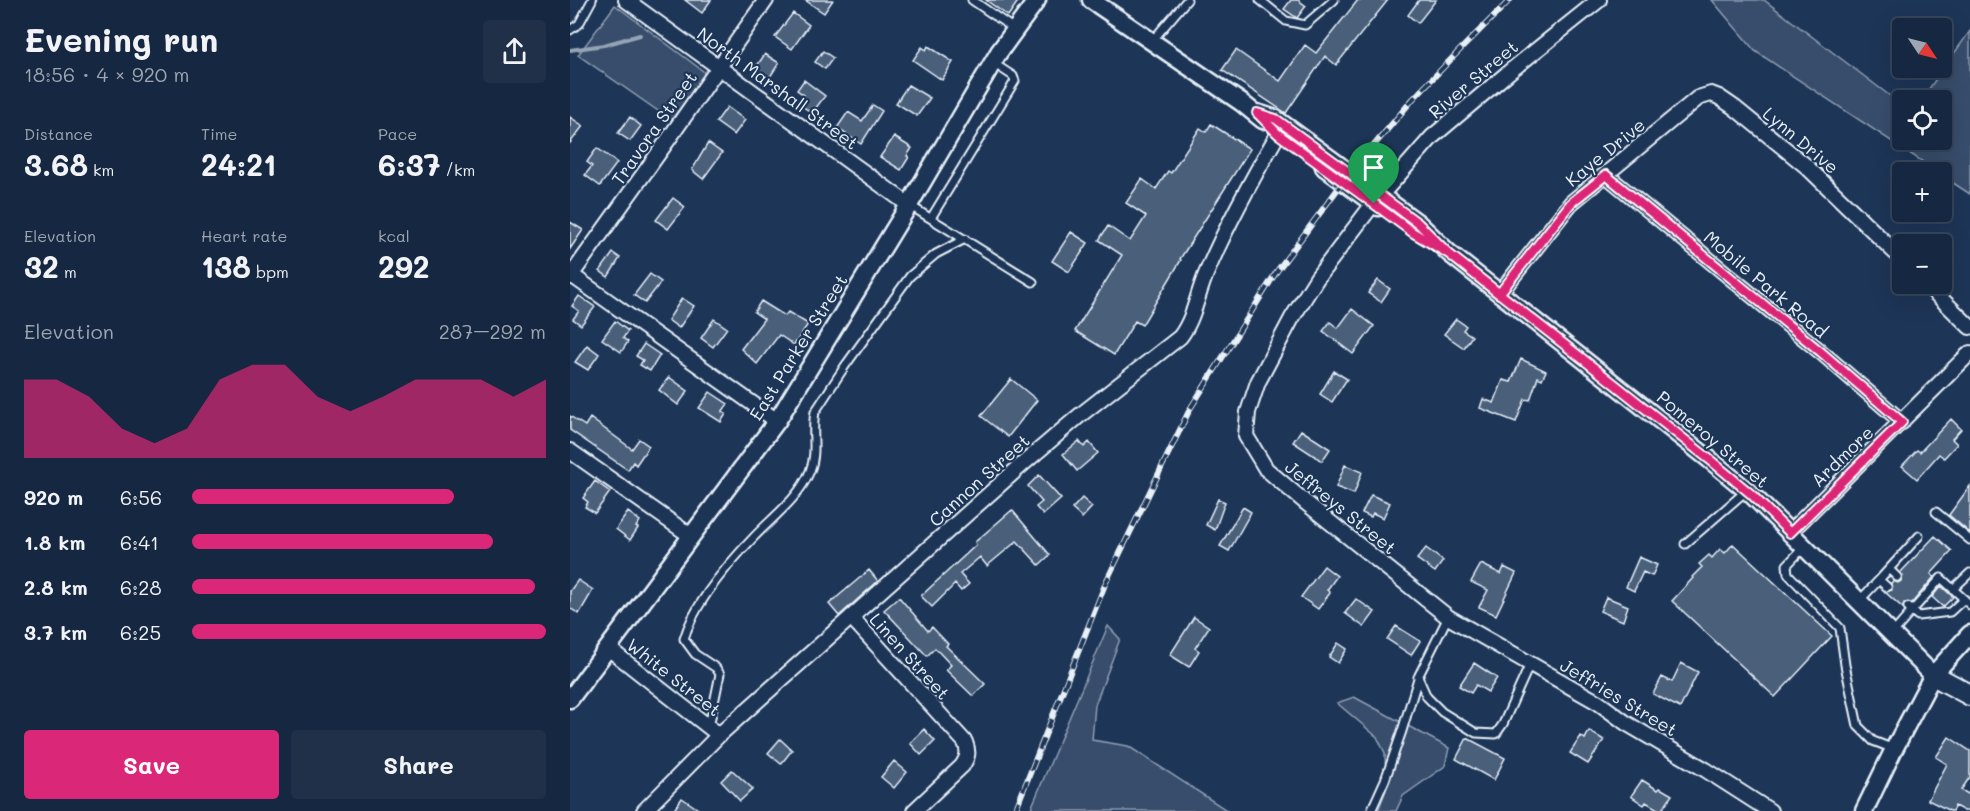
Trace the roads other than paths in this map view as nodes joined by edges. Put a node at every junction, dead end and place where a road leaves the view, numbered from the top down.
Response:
1 (592, 0) edge
2 (626, 0) edge
3 (766, 0) edge
4 (972, 0) edge
5 (1036, 0) edge
6 (1091, 0) edge
7 (1187, 0) edge
8 (1260, 0) edge
9 (1334, 0) edge
10 (1599, 0) edge
11 (1014, 29) junction
12 (570, 30) edge
13 (1152, 41) junction
14 (993, 63) junction
15 (719, 67) junction
16 (1257, 113) junction
17 (1667, 124) joint
18 (1278, 134) junction
19 (1606, 175) junction
20 (1377, 200) junction
21 (909, 205) junction
22 (932, 218) junction
23 (965, 239) junction
24 (1892, 249) edge
25 (570, 275) edge
26 (1317, 278) joint
27 (1033, 282) dead end
28 (1499, 294) junction
29 (1936, 294) edge
30 (1970, 327) edge
31 (1970, 353) edge
32 (777, 421) junction
33 (1902, 422) junction
34 (570, 451) edge
35 (1746, 491) junction
36 (1936, 512) dead end
37 (1790, 533) junction
38 (1919, 536) dead end
39 (691, 537) junction
40 (1970, 540) edge
41 (1685, 544) dead end
42 (1804, 547) junction
43 (1889, 569) junction
44 (1970, 572) edge
45 (1897, 577) dead end
46 (1879, 580) junction
47 (1887, 587) dead end
48 (1953, 589) junction
49 (1964, 599) junction
50 (1859, 601) junction
51 (1970, 605) edge
52 (1910, 609) junction
53 (851, 617) junction
54 (1448, 617) junction
55 (1893, 634) junction
56 (1970, 634) edge
57 (608, 648) junction
58 (1530, 664) junction
59 (1933, 675) junction
60 (1418, 677) junction
61 (1970, 695) edge
62 (570, 699) edge
63 (714, 731) junction
64 (1894, 749) junction
65 (644, 811) edge
66 (914, 811) edge
67 (1371, 811) edge
68 (1770, 811) edge
69 (1864, 811) edge

1 - 12 lane
2 - 15 street, North Marshall Street
3 - 15 street, Travora Street
4 - 11 lane
5 - 11 street, East Parker Street
6 - 13 street, Pomeroy Street
7 - 13 lane
8 - 9 lane
10 - 20 street, River Street
11 - 14 street, East Parker Street
13 - 16 street, Pomeroy Street
14 - 21 street, East Parker Street
14 - 22 lane
15 - 21 street, North Marshall Street
15 - 25 street, Travora Street
16 - 18 street, Pomeroy Street
16 - 20 street, Pomeroy Street
17 - 19 street, Kaye Drive
17 - 24 street, Lynn Drive
18 - 20 street, Pomeroy Street
18 - 53 street, Cannon Street
19 - 28 street, Kaye Drive
19 - 33 street, Mobile Park Road
20 - 26 street, River Street
20 - 28 street, Pomeroy Street
21 - 22 lane
21 - 32 street, East Parker Street
22 - 23 lane
23 - 27 lane
23 - 63 lane
25 - 32 street
26 - 54 street, Jeffreys Street
28 - 35 street, Pomeroy Street
29 - 30 street
31 - 33 street, Ardmore
32 - 39 street, East Parker Street
33 - 37 street, Ardmore
34 - 39 street
35 - 37 street, Pomeroy Street
35 - 41 lane
36 - 40 lane
37 - 42 street, Pomeroy Street
38 - 43 lane
39 - 57 street, East Parker Street
42 - 50 street, Pomeroy Street
42 - 64 lane
43 - 45 lane
43 - 46 lane
44 - 48 lane
46 - 47 lane
46 - 50 lane
48 - 49 lane
48 - 52 lane
49 - 51 lane
49 - 52 lane
50 - 55 street, Pomeroy Street
52 - 55 lane
53 - 63 street, Cannon Street
53 - 66 street, Linen Street
54 - 58 street, Jeffries Street
54 - 60 lane
55 - 59 street, Pomeroy Street
56 - 59 street
57 - 62 street, East Parker Street
57 - 63 street, White Street
58 - 60 lane
58 - 68 street, Jeffries Street
59 - 61 main road
59 - 64 street
60 - 67 lane
63 - 65 street, Cannon Street
64 - 69 street

